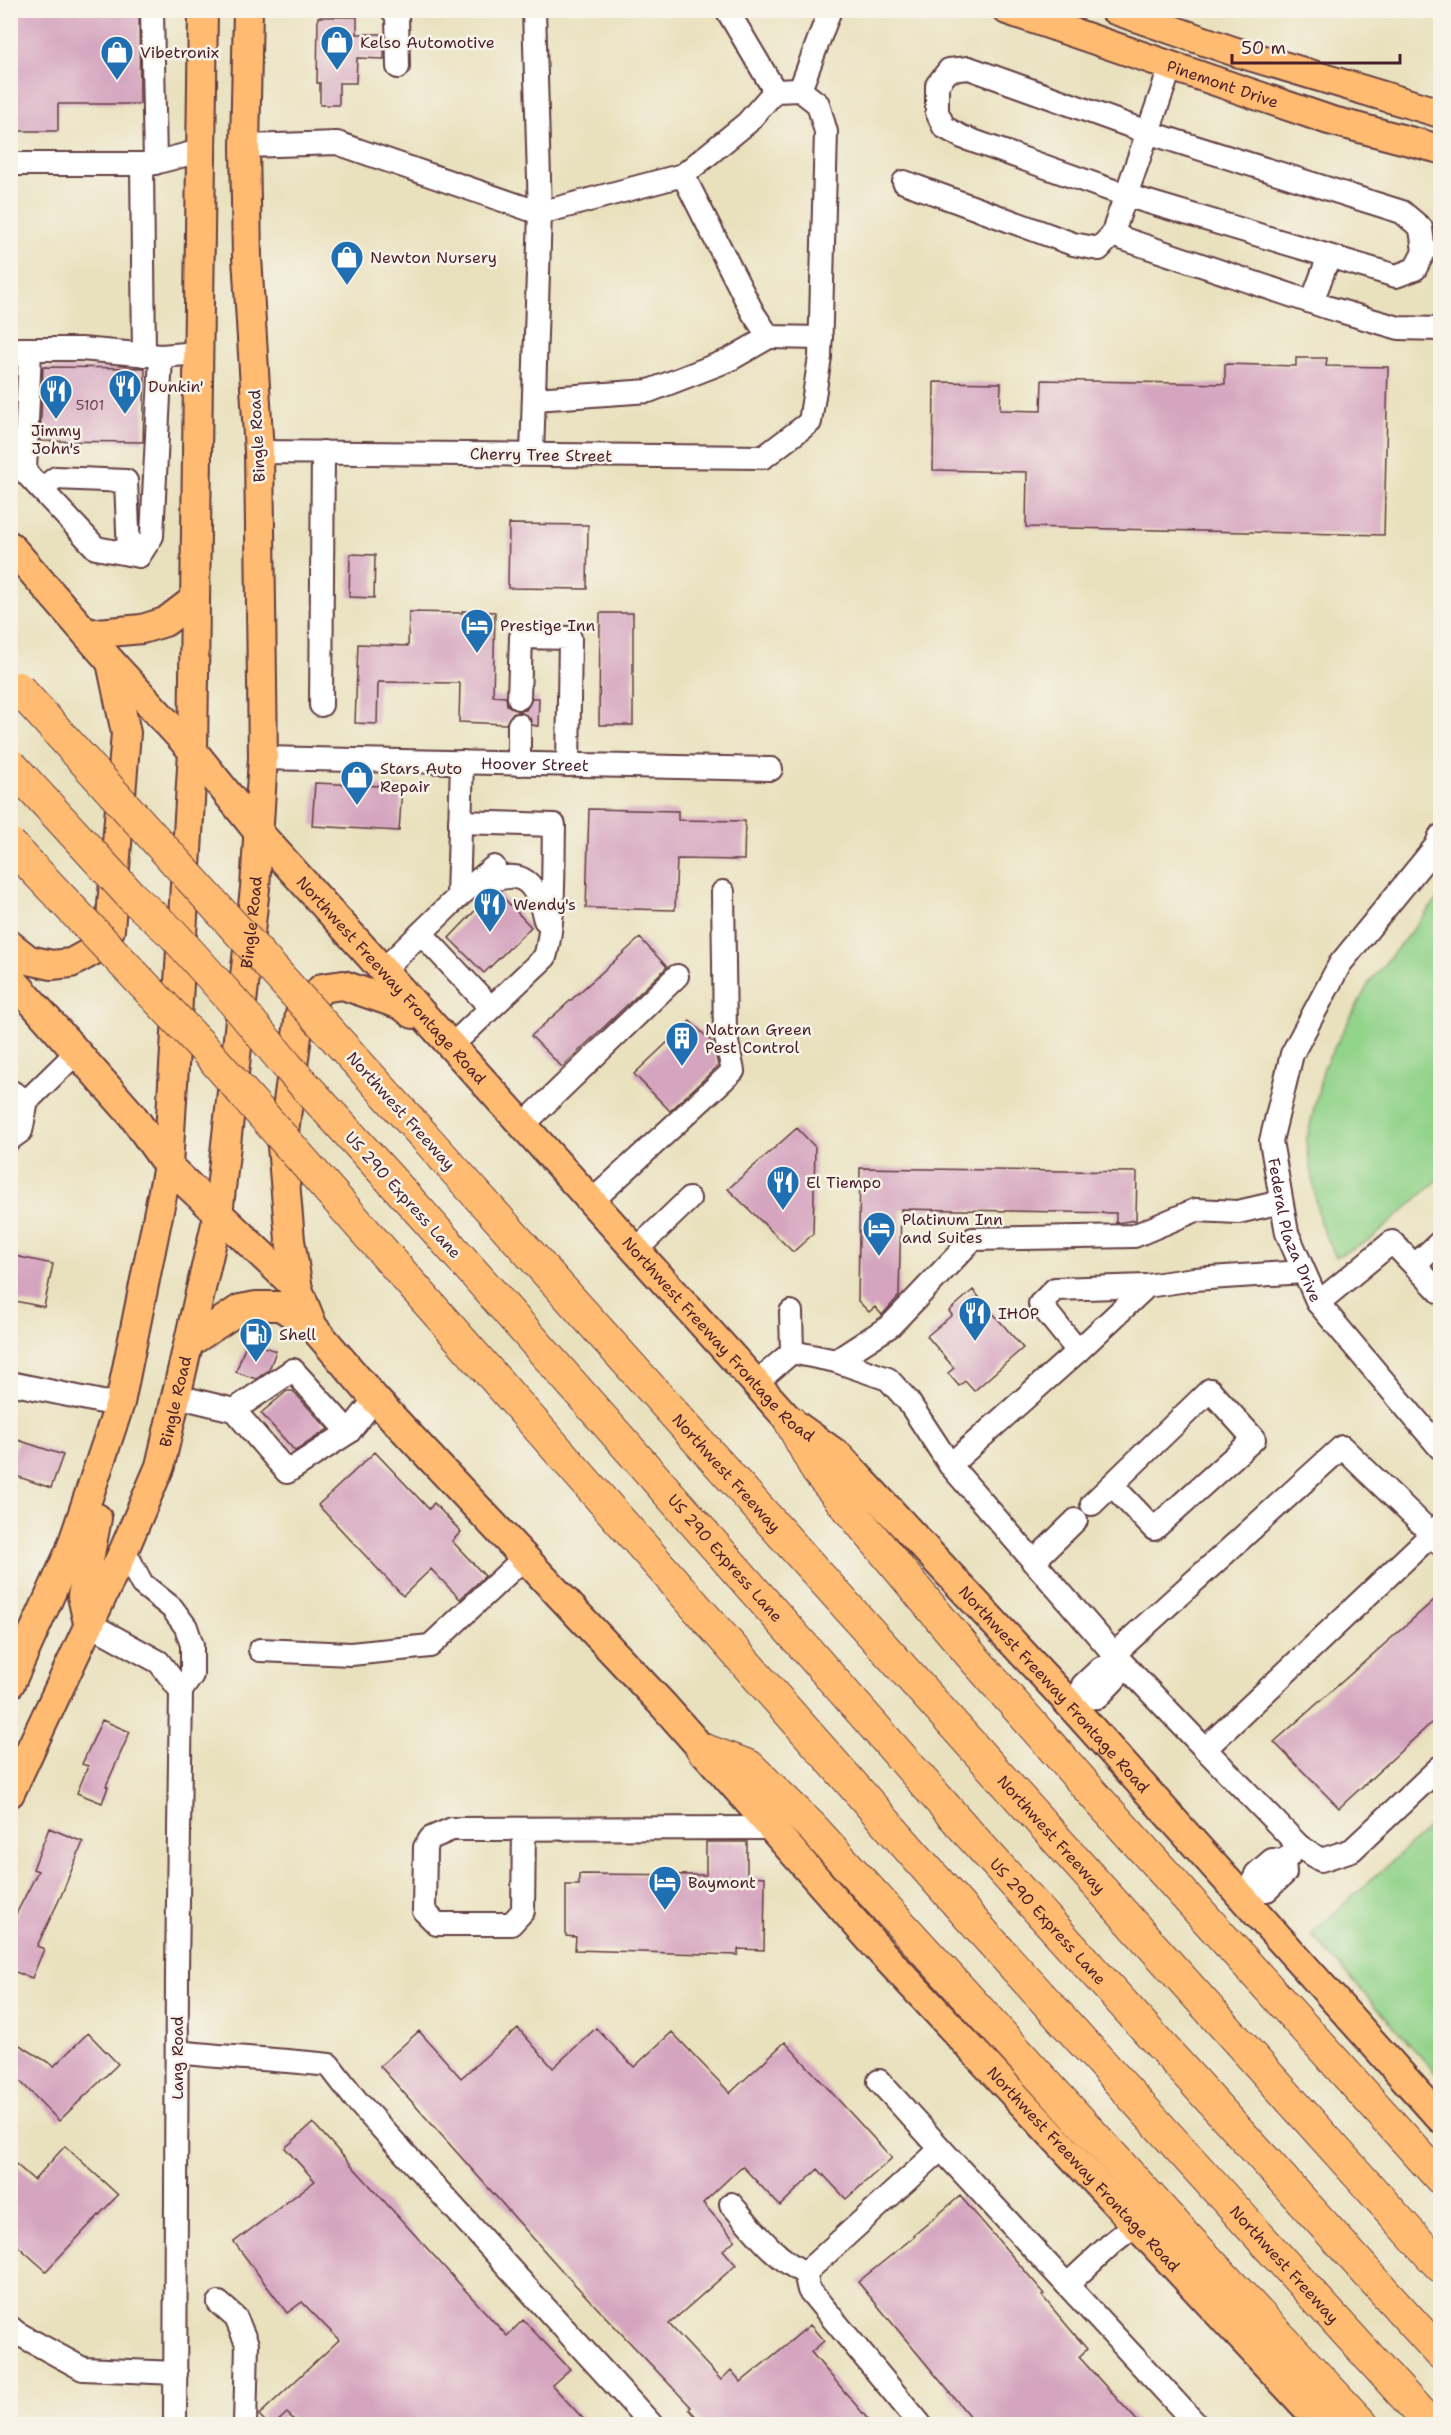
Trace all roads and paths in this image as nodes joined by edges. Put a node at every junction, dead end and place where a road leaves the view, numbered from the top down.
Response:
1 (152, 10) edge
2 (203, 10) edge
3 (248, 10) edge
4 (392, 10) edge
5 (534, 10) edge
6 (727, 10) edge
7 (830, 10) edge
8 (1007, 10) edge
9 (1116, 10) edge
10 (1171, 66) junction
11 (398, 67) dead end
12 (800, 90) junction
13 (775, 91) junction
14 (1440, 112) edge
15 (1147, 132) junction
16 (245, 146) junction
17 (1440, 149) edge
18 (200, 151) junction
19 (148, 163) junction
20 (10, 164) edge
21 (683, 175) junction
22 (904, 182) dead end
23 (1125, 195) junction
24 (540, 213) junction
25 (1112, 235) junction
26 (1329, 256) junction
27 (1312, 302) junction
28 (1440, 329) edge
29 (769, 337) junction
30 (821, 338) junction
31 (17, 351) edge
32 (199, 353) junction
33 (153, 355) junction
34 (535, 399) junction
35 (259, 452) junction
36 (323, 452) junction
37 (532, 454) junction
38 (18, 464) edge
39 (42, 489) junction
40 (10, 546) edge
41 (134, 555) junction
42 (195, 599) junction
43 (87, 634) junction
44 (111, 662) junction
45 (14, 684) edge
46 (519, 698) dead end
47 (321, 705) dead end
48 (519, 725) dead end
49 (193, 751) junction
50 (263, 758) junction
51 (462, 762) junction
52 (519, 764) junction
53 (11, 765) edge
54 (568, 765) junction
55 (771, 769) dead end
56 (460, 822) junction
57 (259, 833) junction
58 (1440, 836) edge
59 (10, 844) edge
60 (459, 866) junction
61 (494, 867) junction
62 (523, 867) junction
63 (552, 867) junction
64 (723, 892) dead end
65 (462, 894) junction
66 (551, 901) junction
67 (422, 933) junction
68 (549, 936) junction
69 (10, 945) edge
70 (383, 970) junction
71 (677, 976) dead end
72 (10, 977) edge
73 (491, 1008) junction
74 (445, 1039) junction
75 (76, 1053) junction
76 (19, 1096) edge
77 (523, 1125) junction
78 (10, 1139) edge
79 (168, 1166) junction
80 (689, 1199) dead end
81 (592, 1201) junction
82 (1281, 1202) junction
83 (218, 1215) junction
84 (1440, 1242) edge
85 (636, 1250) junction
86 (1415, 1265) junction
87 (1304, 1272) junction
88 (1147, 1286) junction
89 (298, 1289) junction
90 (1440, 1292) edge
91 (1318, 1304) junction
92 (791, 1312) dead end
93 (313, 1327) junction
94 (189, 1343) junction
95 (1078, 1351) junction
96 (792, 1352) junction
97 (836, 1361) junction
98 (10, 1383) edge
99 (756, 1383) junction
100 (176, 1396) junction
101 (375, 1399) junction
102 (234, 1410) junction
103 (116, 1414) junction
104 (790, 1421) junction
105 (349, 1432) junction
106 (1440, 1448) edge
107 (950, 1465) junction
108 (1112, 1485) junction
109 (1092, 1504) dead end
110 (1076, 1520) dead end
111 (1438, 1534) edge
112 (124, 1550) junction
113 (524, 1558) junction
114 (1033, 1563) junction
115 (88, 1623) junction
116 (260, 1650) dead end
117 (1117, 1663) junction
118 (10, 1684) edge
119 (181, 1691) junction
120 (1078, 1703) junction
121 (702, 1749) junction
122 (1205, 1749) junction
123 (1440, 1767) edge
124 (14, 1775) edge
125 (772, 1828) junction
126 (524, 1829) junction
127 (1291, 1853) junction
128 (1247, 1893) junction
129 (177, 2052) junction
130 (879, 2081) dead end
131 (1440, 2118) edge
132 (941, 2149) junction
133 (1440, 2178) edge
134 (731, 2204) dead end
135 (1136, 2224) junction
136 (1440, 2266) edge
137 (805, 2273) junction
138 (1067, 2285) junction
139 (219, 2303) dead end
140 (10, 2327) edge
141 (1440, 2353) edge
142 (176, 2373) junction
143 (175, 2424) edge
144 (245, 2424) edge
145 (651, 2424) edge
146 (920, 2424) edge
147 (1196, 2424) edge
148 (1322, 2424) edge
149 (1362, 2424) edge
150 (1430, 2424) edge

1 - 19 street
2 - 18 main road
3 - 16 main road, Bingle Road
4 - 11 street
5 - 24 street
6 - 13 street
7 - 12 street
8 - 10 main road, Pinemont Drive
9 - 14 main road
10 - 15 street
10 - 17 main road, Pinemont Drive
12 - 13 street
12 - 30 street
13 - 21 street
15 - 23 street
15 - 23 street
15 - 26 street
16 - 18 main road
16 - 24 street
16 - 35 main road, Bingle Road
18 - 19 street
18 - 32 main road
19 - 20 street
19 - 33 street
21 - 24 street
21 - 29 street
22 - 25 street
23 - 25 street
23 - 26 street
24 - 34 street
25 - 27 street
26 - 27 street
27 - 28 street
29 - 30 street
29 - 34 street
30 - 37 street, Cherry Tree Street
31 - 33 street
31 - 38 street
32 - 33 street
32 - 42 main road
33 - 41 street
34 - 37 street
35 - 36 street, Cherry Tree Street
35 - 50 main road, Bingle Road
36 - 37 street, Cherry Tree Street
36 - 47 street
38 - 39 street
39 - 41 street
39 - 41 street
40 - 43 main road, Northwest Freeway Frontage Road
42 - 43 main road
42 - 49 main road
43 - 44 main road, Northwest Freeway Frontage Road
44 - 49 main road, Northwest Freeway Frontage Road
44 - 69 main road
45 - 136 highway, Northwest Freeway, bridge
46 - 54 street
48 - 52 street
49 - 57 main road, Northwest Freeway Frontage Road
49 - 79 main road
50 - 51 street, Hoover Street
50 - 57 main road, Bingle Road
51 - 52 street, Hoover Street
51 - 56 street
52 - 54 street, Hoover Street
53 - 141 highway, US 290 Express Lane, bridge
54 - 55 street, Hoover Street
56 - 60 street
56 - 63 street
57 - 70 main road, Northwest Freeway Frontage Road
57 - 83 main road, Bingle Road
58 - 82 street, Federal Plaza Drive
59 - 150 highway, Northwest Freeway, bridge
60 - 61 street
60 - 65 street
61 - 62 street
61 - 65 street
62 - 63 street
62 - 66 street
63 - 66 street
64 - 81 street
65 - 67 street
65 - 68 street
66 - 68 street
67 - 70 street
67 - 73 street
68 - 73 street
70 - 74 main road, Northwest Freeway Frontage Road
71 - 77 street
72 - 75 main road, Northwest Freeway Frontage Road
73 - 74 street
74 - 77 main road, Northwest Freeway Frontage Road
74 - 89 main road
75 - 76 street
75 - 79 main road, Northwest Freeway Frontage Road
76 - 78 street
77 - 81 main road, Northwest Freeway Frontage Road
79 - 83 main road, Northwest Freeway Frontage Road
79 - 103 main road
80 - 85 street
81 - 85 main road, Northwest Freeway Frontage Road
82 - 87 street, Federal Plaza Drive
82 - 97 street
83 - 89 main road, Northwest Freeway Frontage Road
83 - 94 main road, Bingle Road
84 - 86 street
85 - 99 main road, Northwest Freeway Frontage Road
86 - 90 street
86 - 91 street
87 - 88 street
87 - 91 street, Federal Plaza Drive
88 - 95 street
88 - 95 street
89 - 93 main road, Northwest Freeway Frontage Road
91 - 106 street, Federal Plaza Drive
92 - 96 street
93 - 94 main road
93 - 101 main road, Northwest Freeway Frontage Road
94 - 100 main road, Bingle Road
95 - 107 street
96 - 97 street
96 - 99 street
97 - 107 street
98 - 103 street
99 - 104 main road, Northwest Freeway Frontage Road
100 - 102 street
100 - 112 main road, Bingle Road
101 - 105 street
101 - 113 main road, Northwest Freeway Frontage Road
102 - 105 street
102 - 105 street
103 - 115 main road
103 - 118 main road
104 - 120 main road, Northwest Freeway Frontage Road
104 - 133 highway
107 - 114 street
108 - 108 street
108 - 109 street
110 - 114 street
111 - 117 street
111 - 122 street
112 - 115 main road, Bingle Road
112 - 119 street, Lang Road
113 - 116 street
113 - 121 main road, Northwest Freeway Frontage Road
114 - 117 street
115 - 119 street
115 - 124 main road, Bingle Road
117 - 120 street
117 - 122 street
119 - 129 street, Lang Road
120 - 128 main road, Northwest Freeway Frontage Road
121 - 125 main road, Northwest Freeway Frontage Road
121 - 149 highway
122 - 127 street
123 - 127 street
125 - 126 street
125 - 135 main road, Northwest Freeway Frontage Road
126 - 126 street
127 - 128 street
128 - 131 main road, Northwest Freeway Frontage Road
129 - 142 street, Lang Road
129 - 145 street
130 - 132 street
132 - 137 street
132 - 138 street
134 - 137 street
135 - 138 street
135 - 148 main road, Northwest Freeway Frontage Road
137 - 146 street
138 - 147 street
139 - 144 street
140 - 142 street
142 - 143 street, Lang Road

